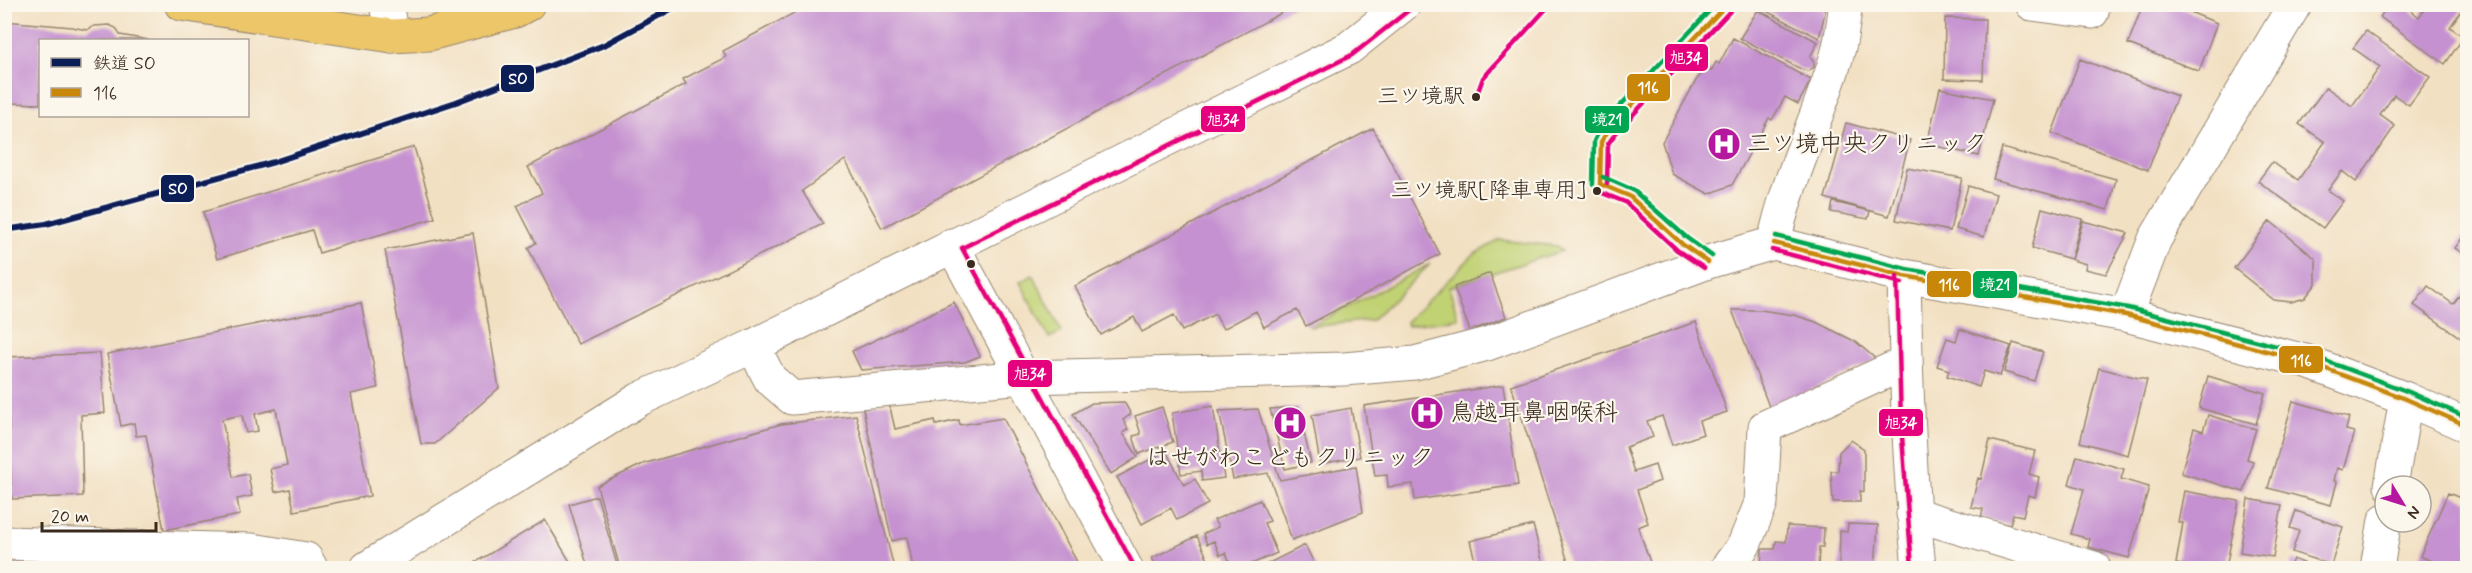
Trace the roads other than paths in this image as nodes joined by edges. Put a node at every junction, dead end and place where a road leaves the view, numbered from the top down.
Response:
1 (181, 4) edge
2 (528, 4) edge
3 (1404, 4) edge
4 (1846, 4) edge
5 (2032, 4) edge
6 (2295, 4) edge
7 (2092, 12) dead end
8 (389, 20) edge
9 (1774, 243) junction
10 (952, 245) junction
11 (1904, 276) junction
12 (2126, 315) junction
13 (753, 346) junction
14 (1905, 363) junction
15 (1024, 377) junction
16 (2406, 399) junction
17 (2468, 426) edge
18 (2393, 474) edge
19 (1913, 514) junction
20 (2383, 534) edge
21 (4, 543) edge
22 (311, 568) edge
23 (367, 568) edge
24 (1126, 568) edge
25 (1727, 568) edge
26 (1919, 568) edge
27 (2094, 568) edge
28 (2377, 568) edge

1 - 8 main road
2 - 8 main road
3 - 10 street
4 - 9 street
5 - 7 street
6 - 12 street
9 - 11 street
9 - 15 street
10 - 13 street
10 - 15 street
11 - 12 street
11 - 14 street
12 - 16 street
13 - 15 street
13 - 23 street
14 - 19 street
14 - 25 street
15 - 24 street
16 - 17 street
16 - 18 street
19 - 26 street
19 - 27 street
20 - 28 street
21 - 22 street

